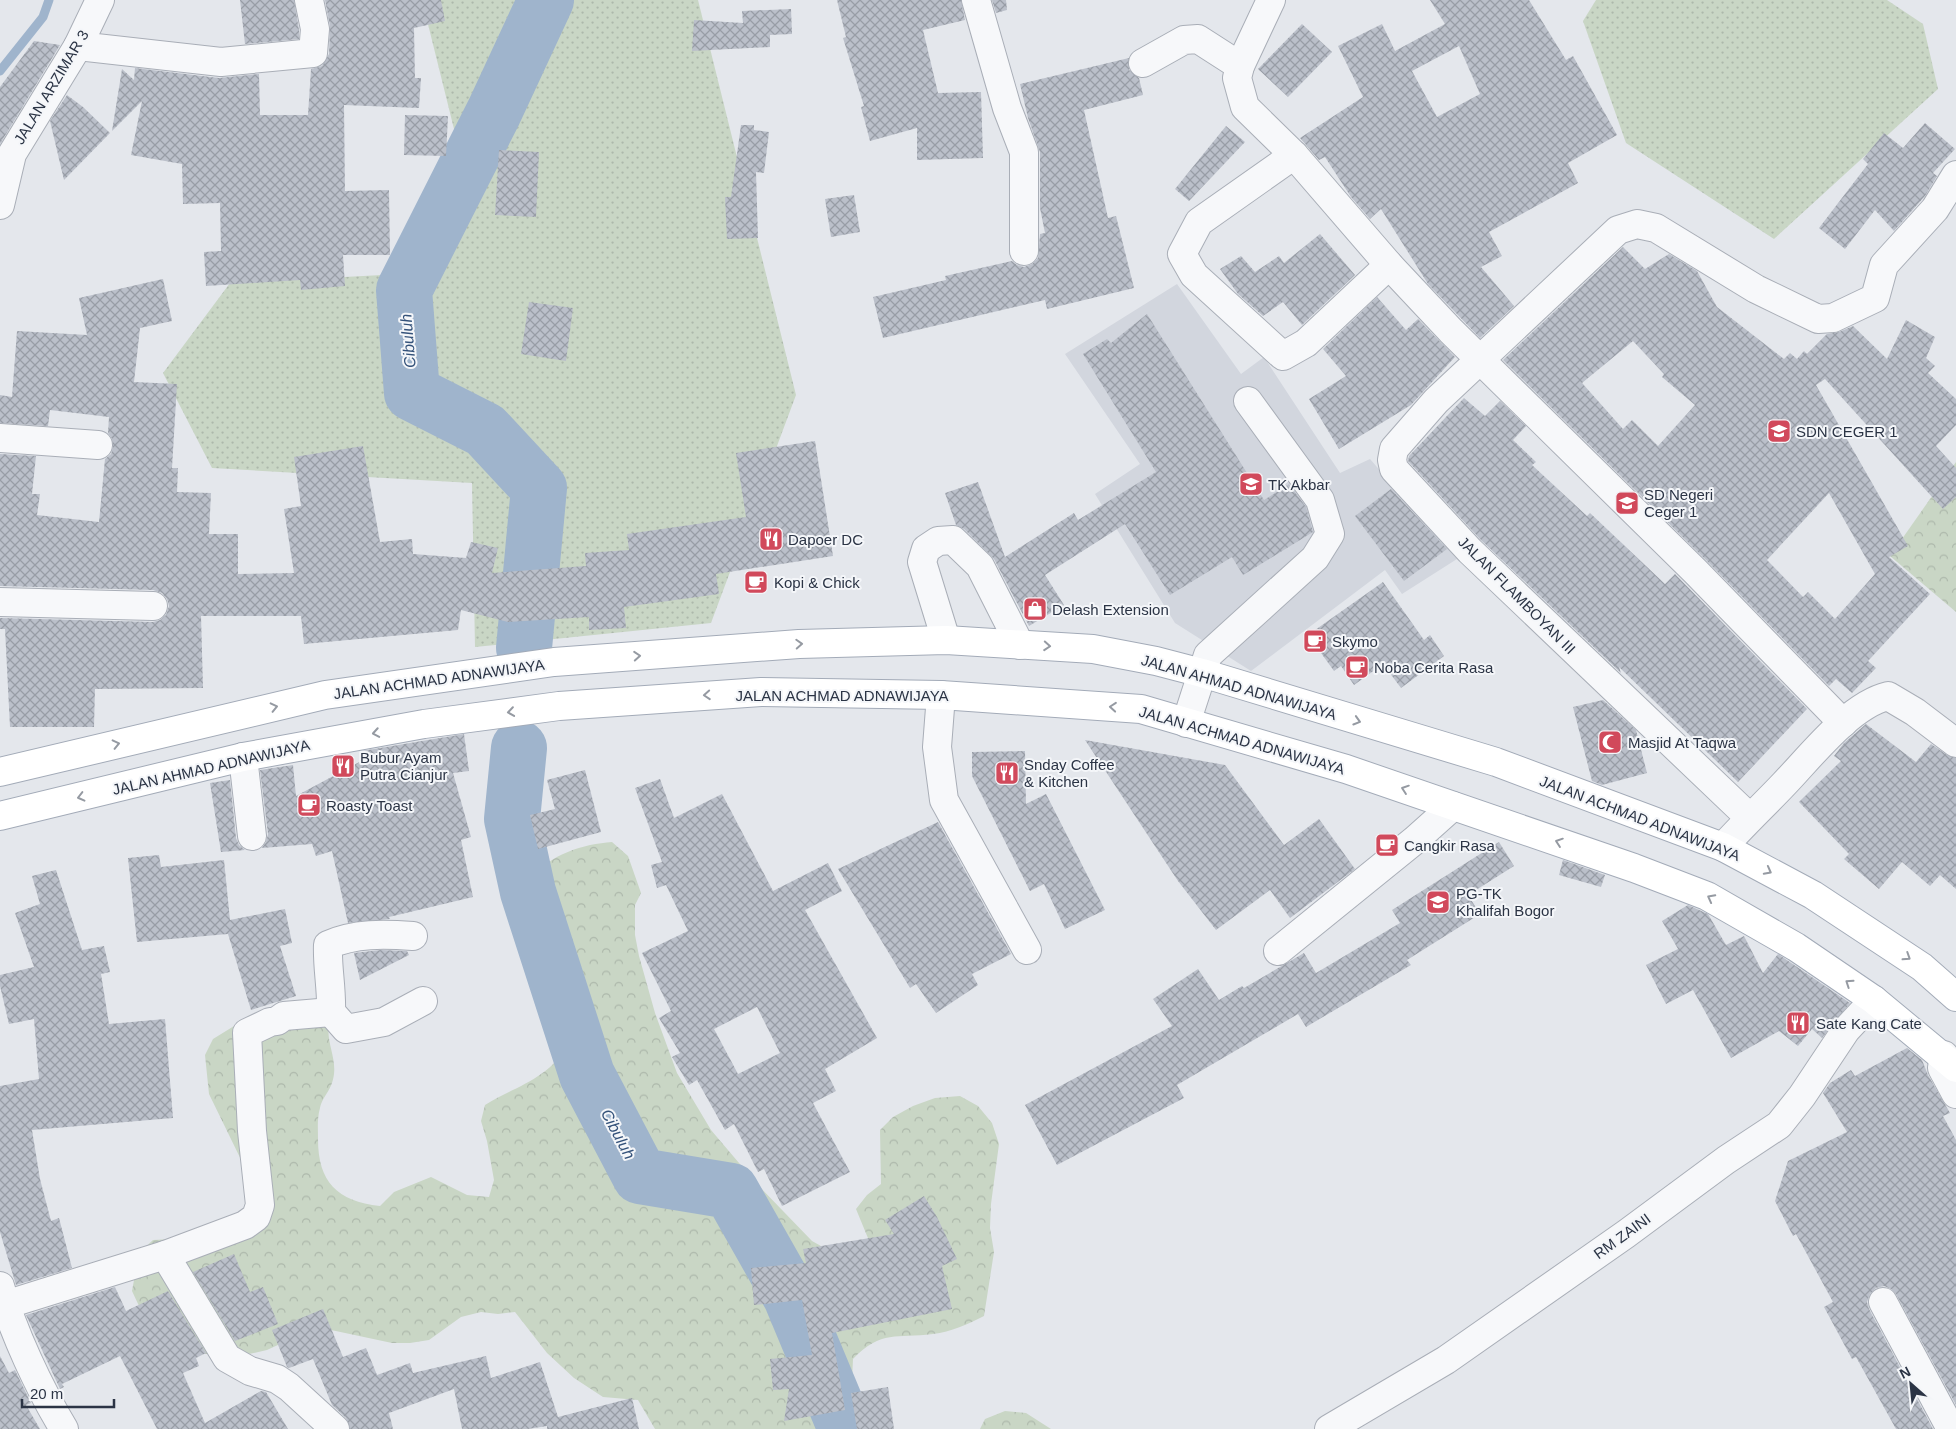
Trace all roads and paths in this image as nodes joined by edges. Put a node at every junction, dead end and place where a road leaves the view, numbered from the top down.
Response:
1 (100, 0) edge
2 (309, 0) edge
3 (976, 0) edge
4 (1271, 0) edge
5 (78, 46) junction
6 (1143, 63) dead end
7 (1240, 66) junction
8 (1294, 155) junction
9 (1956, 175) edge
10 (0, 205) edge
11 (1024, 251) dead end
12 (1389, 265) junction
13 (1480, 359) junction
14 (1248, 401) dead end
15 (0, 438) edge
16 (98, 445) dead end
17 (0, 602) edge
18 (152, 606) dead end
19 (946, 640) junction
20 (1020, 644) junction
21 (608, 659) junction
22 (1202, 673) junction
23 (941, 695) junction
24 (612, 702) junction
25 (1186, 723) junction
26 (424, 724) joint
27 (1843, 724) junction
28 (1956, 742) edge
29 (243, 757) junction
30 (1496, 762) joint
31 (0, 772) edge
32 (1453, 806) junction
33 (0, 816) edge
34 (1749, 817) junction
35 (252, 836) dead end
36 (1723, 847) junction
37 (413, 936) dead end
38 (1027, 950) dead end
39 (1278, 951) dead end
40 (1956, 997) edge
41 (1874, 1000) junction
42 (423, 1001) dead end
43 (331, 1012) junction
44 (1950, 1062) edge
45 (1956, 1094) edge
46 (166, 1255) junction
47 (3, 1295) edge
48 (1882, 1302) dead end
49 (64, 1429) edge
50 (335, 1429) edge
51 (1329, 1429) edge
52 (1951, 1429) edge

1 - 5 street, JALAN ARZIMAR 3
2 - 5 street
3 - 11 street
4 - 7 street
5 - 10 street, JALAN ARZIMAR 3
6 - 7 street
7 - 8 street
8 - 12 street
8 - 12 street
9 - 13 street, JALAN FLAMBOYAN III
12 - 13 street
13 - 27 street
13 - 34 street, JALAN FLAMBOYAN III
14 - 22 street
15 - 16 street
17 - 18 street
19 - 20 main road, JALAN AHMAD ADNAWIJAYA
19 - 20 street
21 -> 19 main road, JALAN ACHMAD ADNAWIJAYA
20 -> 22 main road, JALAN AHMAD ADNAWIJAYA
21 - 24 main road
31 -> 21 main road, JALAN ACHMAD ADNAWIJAYA
22 - 25 street
22 -> 30 main road, JALAN AHMAD ADNAWIJAYA
23 -> 24 main road, JALAN ACHMAD ADNAWIJAYA
25 -> 23 main road, JALAN ACHMAD ADNAWIJAYA
23 - 38 street
24 -> 26 main road, JALAN ACHMAD ADNAWIJAYA
32 -> 25 main road, JALAN ACHMAD ADNAWIJAYA
26 -> 29 main road, JALAN AHMAD ADNAWIJAYA
27 - 28 street
27 - 34 street
29 -> 33 main road, JALAN AHMAD ADNAWIJAYA
29 - 35 street
30 - 36 main road, JALAN ACHMAD ADNAWIJAYA
32 - 39 street
41 -> 32 main road, JALAN ACHMAD ADNAWIJAYA
34 - 36 street
36 -> 40 main road, JALAN ACHMAD ADNAWIJAYA
37 - 43 street
41 - 44 main road, JALAN ACHMAD ADNAWIJAYA
41 - 51 street, RM ZAINI
42 - 43 street
43 - 46 street
44 - 45 street
46 - 47 street
46 - 50 street
47 - 49 street
48 - 52 street

